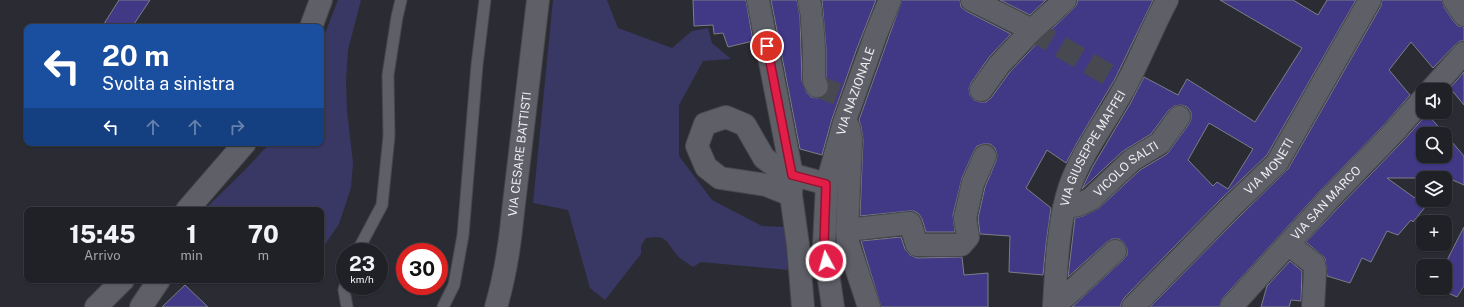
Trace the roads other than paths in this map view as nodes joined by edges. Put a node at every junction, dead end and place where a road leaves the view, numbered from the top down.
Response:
1 (321, 0) edge
2 (402, 0) edge
3 (485, 0) edge
4 (538, 0) edge
5 (758, 0) edge
6 (890, 0) edge
7 (972, 0) edge
8 (1065, 0) edge
9 (1167, 0) edge
10 (1370, 0) edge
11 (1454, 0) edge
12 (811, 10) edge
13 (1464, 15) edge
14 (312, 24) edge
15 (1032, 30) junction
16 (1464, 53) edge
17 (1437, 83) edge
18 (817, 86) dead end
19 (981, 90) dead end
20 (1416, 107) edge
21 (1178, 117) dead end
22 (844, 123) junction
23 (242, 146) edge
24 (985, 156) dead end
25 (792, 185) junction
26 (826, 192) junction
27 (190, 207) edge
28 (1064, 208) junction
29 (847, 230) junction
30 (362, 243) edge
31 (1288, 244) junction
32 (1115, 251) dead end
33 (120, 283) edge
34 (157, 283) edge
35 (345, 295) edge
36 (1054, 306) edge
37 (96, 307) edge
38 (141, 307) edge
39 (347, 307) edge
40 (443, 307) edge
41 (496, 307) edge
42 (803, 307) edge
43 (833, 307) edge
44 (870, 307) edge
45 (1132, 307) edge
46 (1231, 307) edge
47 (1313, 307) edge

1 - 14 street
2 - 30 lane
3 - 40 lane
4 - 41 street, VIA CESARE BATTISTI
5 - 25 street
6 - 22 street, VIA NAZIONALE
7 - 15 street
8 - 15 street
9 - 28 street, VIA GIUSEPPE MAFFEI
10 - 45 street, VIA MONETI
11 - 13 street
12 - 18 street
15 - 19 street
16 - 17 street
20 - 31 street, VIA SAN MARCO
21 - 28 street, VICOLO SALTI
22 - 26 street, VIA NAZIONALE
22 - 29 street
23 - 27 street
24 - 29 street
25 - 26 street
25 - 42 street
26 - 43 street
28 - 36 street, VIA GIUSEPPE MAFFEI
29 - 44 street
31 - 46 street, VIA SAN MARCO
31 - 47 street
32 - 36 street
33 - 37 street
34 - 38 street
35 - 39 lane

